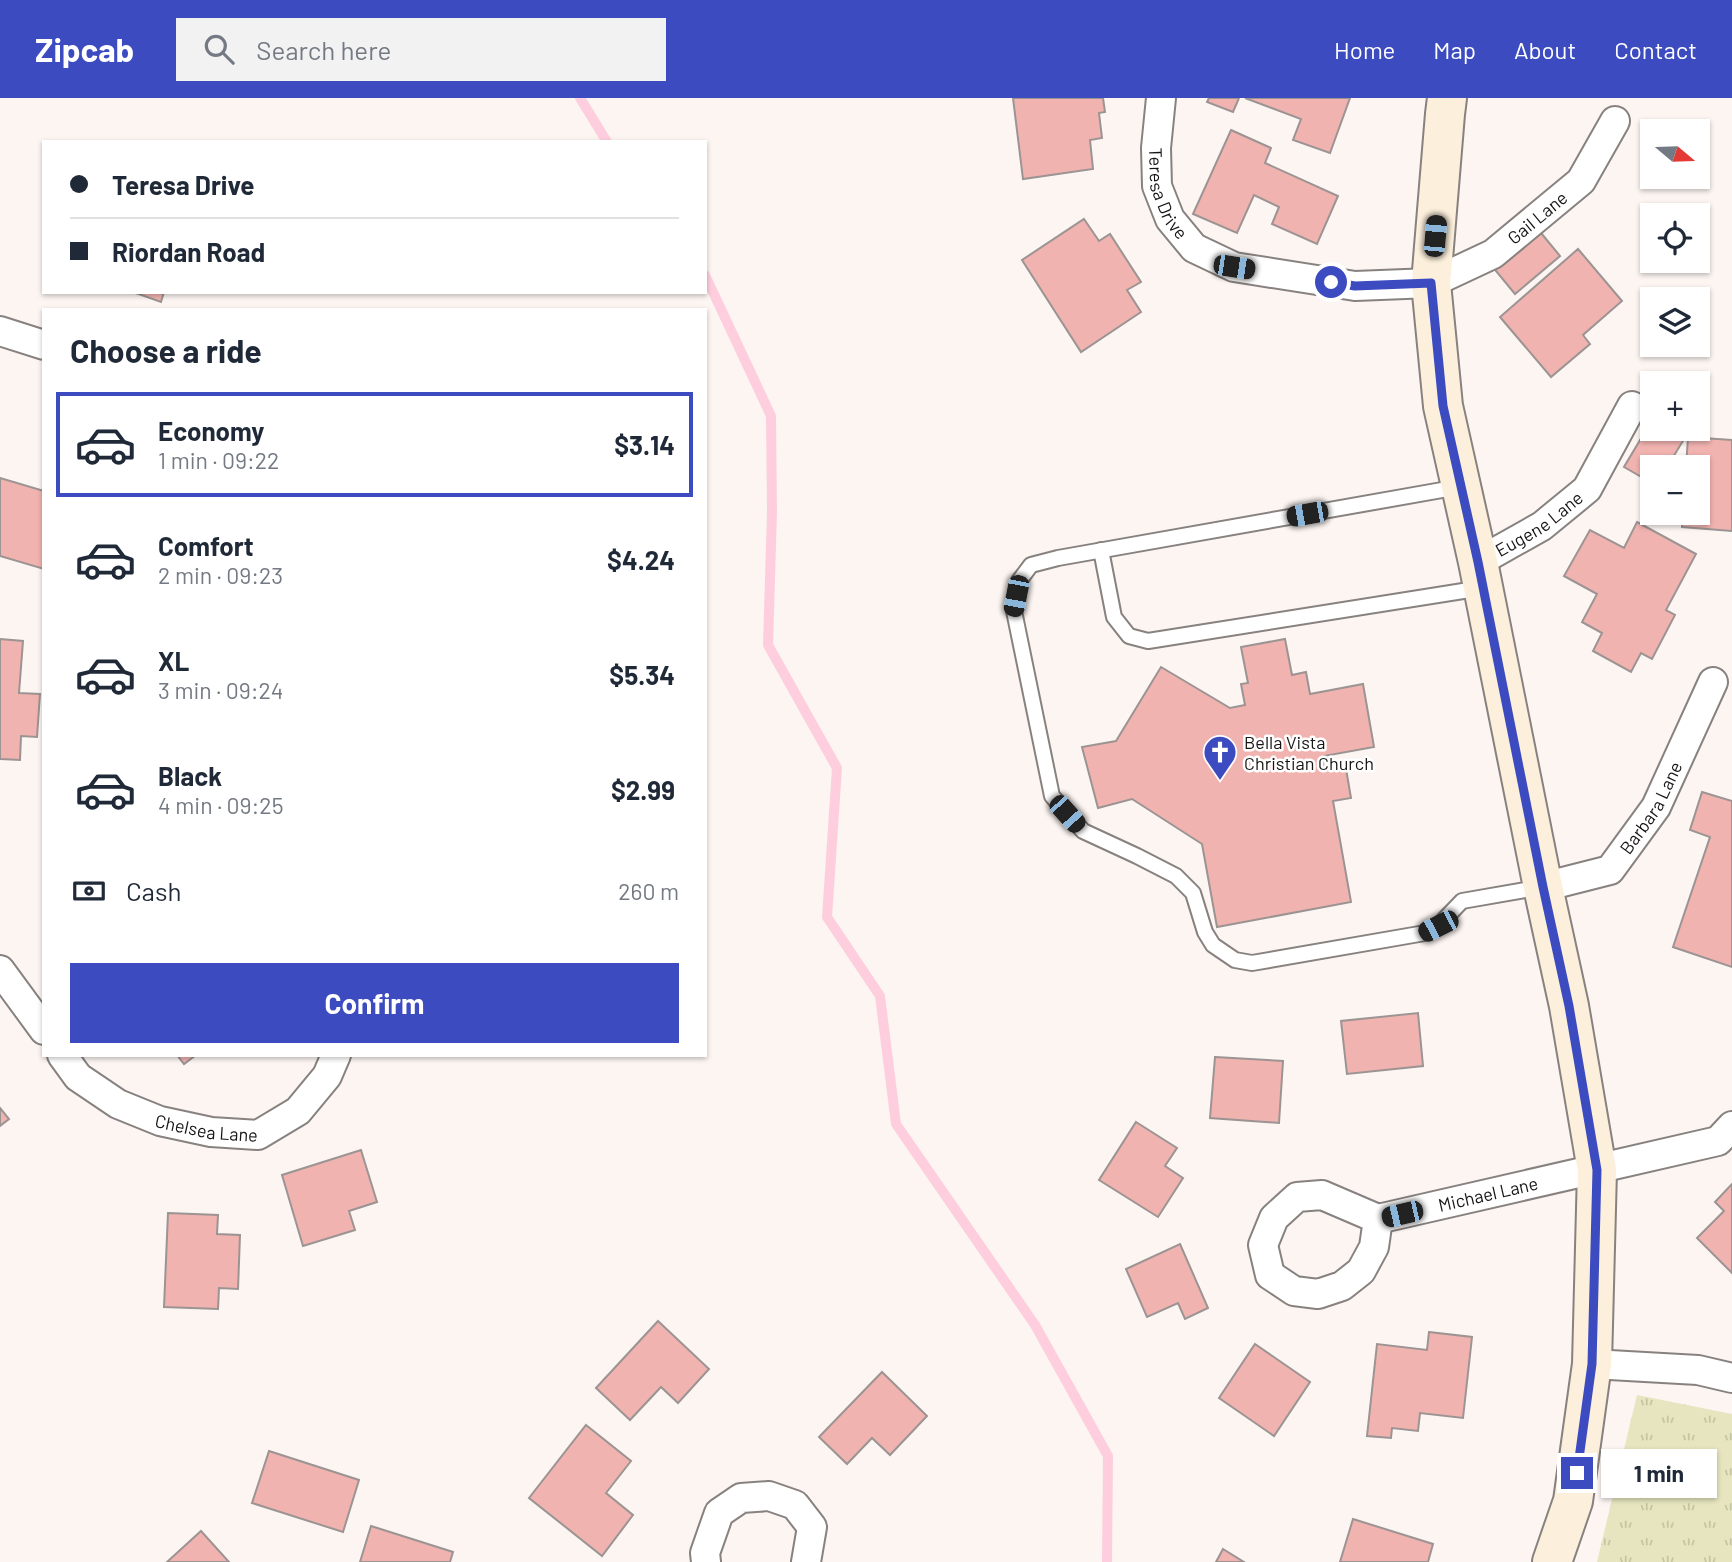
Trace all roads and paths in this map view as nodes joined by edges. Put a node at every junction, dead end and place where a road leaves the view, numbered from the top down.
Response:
1 (1161, 98) edge
2 (1447, 98) edge
3 (1615, 121) dead end
4 (1431, 283) junction
5 (0, 331) edge
6 (42, 344) edge
7 (1632, 405) dead end
8 (1461, 487) junction
9 (1101, 551) junction
10 (1480, 575) junction
11 (1713, 681) dead end
12 (1543, 887) junction
13 (0, 970) edge
14 (42, 1027) edge
15 (63, 1057) edge
16 (336, 1057) edge
17 (1732, 1126) edge
18 (1597, 1170) junction
19 (1378, 1219) dead end
20 (1592, 1364) junction
21 (1732, 1378) edge
22 (706, 1562) edge
23 (806, 1562) edge
24 (1552, 1562) edge

1 - 4 street, Teresa Drive
2 - 4 street
3 - 4 street, Gail Lane
4 - 8 street
5 - 6 street
7 - 10 street, Eugene Lane
8 - 9 lane
8 - 10 street
9 - 10 lane
9 - 12 lane
10 - 12 street
11 - 12 street, Barbara Lane
12 - 18 street
13 - 14 street
15 - 16 street, Chelsea Lane
17 - 18 street, Michael Lane
18 - 19 street, Michael Lane
18 - 20 street
20 - 21 street
20 - 24 street
22 - 23 street

